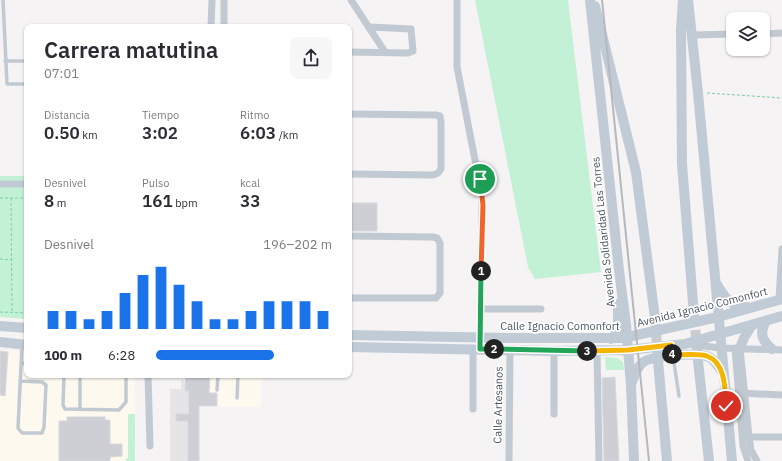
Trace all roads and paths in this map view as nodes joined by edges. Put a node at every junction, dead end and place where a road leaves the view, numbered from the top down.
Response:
1 (3, 0) edge
2 (212, 0) edge
3 (230, 0) edge
4 (351, 0) edge
5 (457, 0) edge
6 (590, 0) edge
7 (594, 0) edge
8 (683, 0) edge
9 (688, 0) edge
10 (224, 3) edge
11 (211, 24) edge
12 (224, 24) edge
13 (370, 27) junction
14 (782, 33) edge
15 (726, 34) edge
16 (770, 34) edge
17 (692, 35) junction
18 (352, 52) edge
19 (385, 52) junction
20 (5, 61) junction
21 (24, 61) edge
22 (24, 84) edge
23 (698, 93) junction
24 (782, 98) edge
25 (352, 114) edge
26 (352, 174) edge
27 (0, 184) edge
28 (24, 184) edge
29 (0, 198) edge
30 (11, 198) junction
31 (24, 198) edge
32 (352, 236) edge
33 (782, 249) edge
34 (0, 259) edge
35 (12, 260) junction
36 (619, 270) junction
37 (716, 282) junction
38 (352, 298) edge
39 (781, 299) edge
40 (753, 307) junction
41 (481, 308) junction
42 (542, 308) dead end
43 (0, 312) edge
44 (12, 312) junction
45 (24, 313) edge
46 (694, 315) tunnel mouth
47 (782, 316) edge
48 (718, 317) junction
49 (655, 318) tunnel mouth
50 (766, 320) junction
51 (752, 325) junction
52 (0, 326) edge
53 (24, 328) edge
54 (719, 334) junction
55 (352, 335) edge
56 (480, 338) junction
57 (627, 338) junction
58 (611, 339) junction
59 (0, 342) edge
60 (24, 344) edge
61 (685, 344) junction
62 (352, 347) edge
63 (720, 348) junction
64 (738, 348) junction
65 (476, 349) junction
66 (777, 349) edge
67 (510, 350) junction
68 (628, 350) junction
69 (672, 350) junction
70 (554, 351) junction
71 (602, 351) junction
72 (658, 361) tunnel mouth
73 (698, 361) tunnel mouth
74 (21, 363) junction
75 (24, 364) edge
76 (630, 369) junction
77 (723, 373) junction
78 (64, 378) edge
79 (80, 378) edge
80 (126, 378) edge
81 (148, 378) edge
82 (218, 378) edge
83 (238, 378) edge
84 (20, 381) junction
85 (631, 385) junction
86 (218, 390) dead end
87 (741, 393) junction
88 (782, 395) edge
89 (679, 396) dead end
90 (238, 398) dead end
91 (473, 409) dead end
92 (80, 410) junction
93 (554, 414) dead end
94 (749, 437) junction
95 (782, 437) edge
96 (730, 440) junction
97 (150, 446) dead end
98 (743, 446) junction
99 (751, 450) junction
100 (753, 460) edge
101 (509, 461) edge
102 (599, 461) edge
103 (634, 461) edge
104 (668, 461) edge
105 (709, 461) edge
106 (732, 461) edge

1 - 20 lane
2 - 11 street
3 - 10 street
4 - 13 street
5 - 41 street
6 - 36 main road, Avenida Solidaridad Las Torres
7 - 49 main road
8 - 46 main road
9 - 17 main road
10 - 12 street
13 - 19 street
13 - 19 street
14 - 16 street
15 - 17 street
17 - 23 main road
18 - 19 street
20 - 21 lane
20 - 22 lane
23 - 24 path
23 - 37 main road
25 - 26 street
27 - 28 street
29 - 30 path
30 - 31 path
30 - 35 path
32 - 38 street
33 - 39 street
34 - 35 path
35 - 44 path
36 - 57 main road, Avenida Solidaridad Las Torres
36 - 58 main road
37 - 40 main road
37 - 48 main road
39 - 40 main road, Avenida Ignacio Comonfort
40 - 48 main road, Avenida Ignacio Comonfort
41 - 42 street
41 - 56 street
43 - 44 path
44 - 45 path
47 - 50 main road
48 - 54 main road
48 - 57 main road, Avenida Ignacio Comonfort
50 - 51 main road
50 - 66 main road
51 - 54 main road
51 - 64 main road
52 - 53 main road
54 - 61 main road
54 - 63 main road
55 - 56 main road, Calle Ignacio Comonfort
56 - 58 main road, Calle Ignacio Comonfort
56 - 65 street
57 - 58 main road, Calle Ignacio Comonfort
57 - 68 main road, Avenida Solidaridad Las Torres
59 - 60 main road
60 - 74 lane
61 - 63 street
61 - 69 main road
62 - 65 main road
63 - 64 street
63 - 77 main road
64 - 66 street
64 - 87 street
65 - 67 main road
65 - 91 street
67 - 70 main road
67 - 101 street, Calle Artesanos
68 - 69 main road
68 - 71 main road
68 - 76 main road, Avenida Solidaridad Las Torres
69 - 77 main road
69 - 85 main road
69 - 89 lane
70 - 71 main road
70 - 93 street
71 - 76 main road
71 - 102 street
72 - 104 main road
73 - 105 main road
74 - 75 lane
74 - 84 lane
76 - 85 main road, Avenida Solidaridad Las Torres
77 - 96 main road
78 - 92 lane
79 - 92 lane
80 - 92 lane
81 - 97 street
82 - 86 lane
83 - 90 lane
84 - 84 lane
85 - 103 main road, Avenida Solidaridad Las Torres
87 - 88 street
87 - 94 street
87 - 98 street
94 - 95 street
94 - 99 street
96 - 98 street
96 - 106 main road
98 - 99 street
98 - 100 street
99 - 100 street

